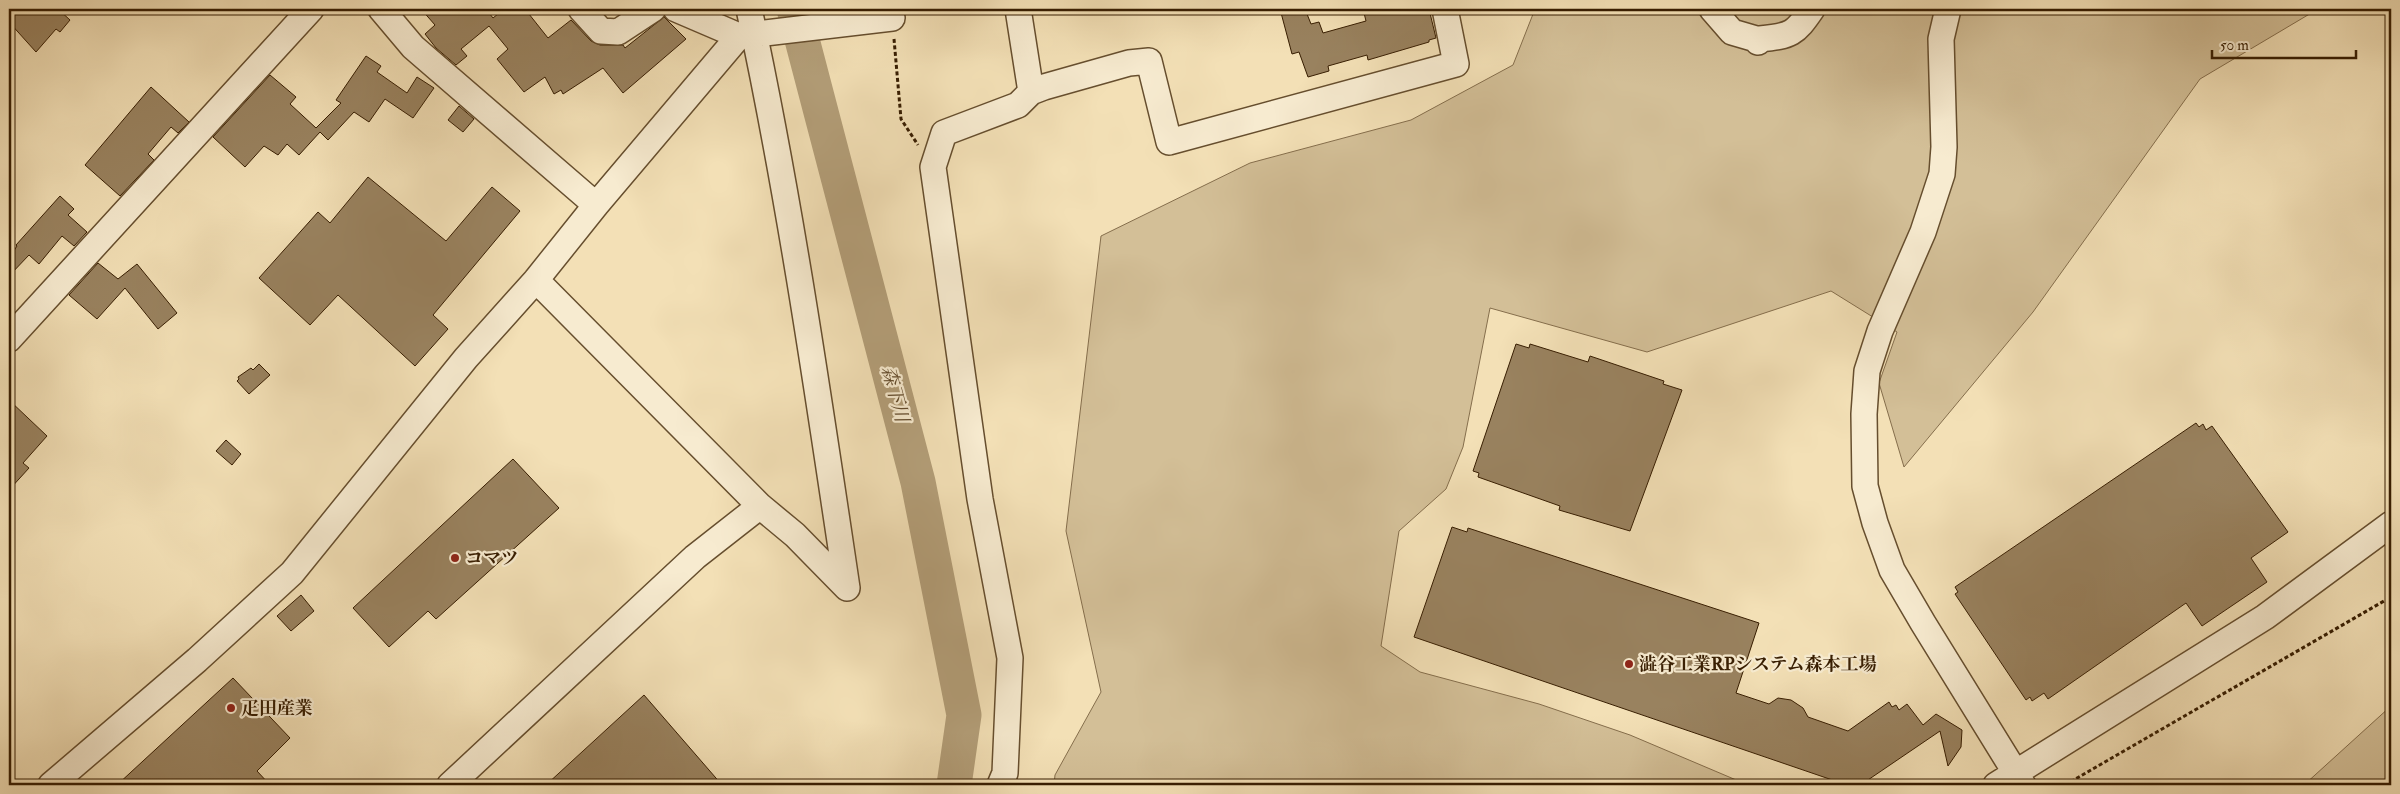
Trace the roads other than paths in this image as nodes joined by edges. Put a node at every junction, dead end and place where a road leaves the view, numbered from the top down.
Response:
1 (312, 9) edge
2 (382, 9) edge
3 (581, 9) edge
4 (653, 9) edge
5 (676, 9) edge
6 (749, 9) edge
7 (1018, 9) edge
8 (1445, 9) edge
9 (1712, 9) edge
10 (1812, 9) edge
11 (1948, 9) edge
12 (886, 19) road end
13 (753, 35) junction
14 (1031, 92) junction
15 (596, 206) junction
16 (536, 280) junction
17 (9, 339) edge
18 (760, 506) junction
19 (2391, 524) edge
20 (2012, 781) edge
21 (51, 785) edge
22 (450, 785) edge
23 (1000, 785) edge

1 - 17 street
2 - 15 street
3 - 4 street
5 - 13 street
6 - 13 street
7 - 14 street
8 - 14 street
9 - 10 street
11 - 20 street
12 - 13 street
13 - 15 street
13 - 18 street
14 - 23 street
15 - 16 street
16 - 18 street
16 - 21 street
18 - 22 street
19 - 20 street

